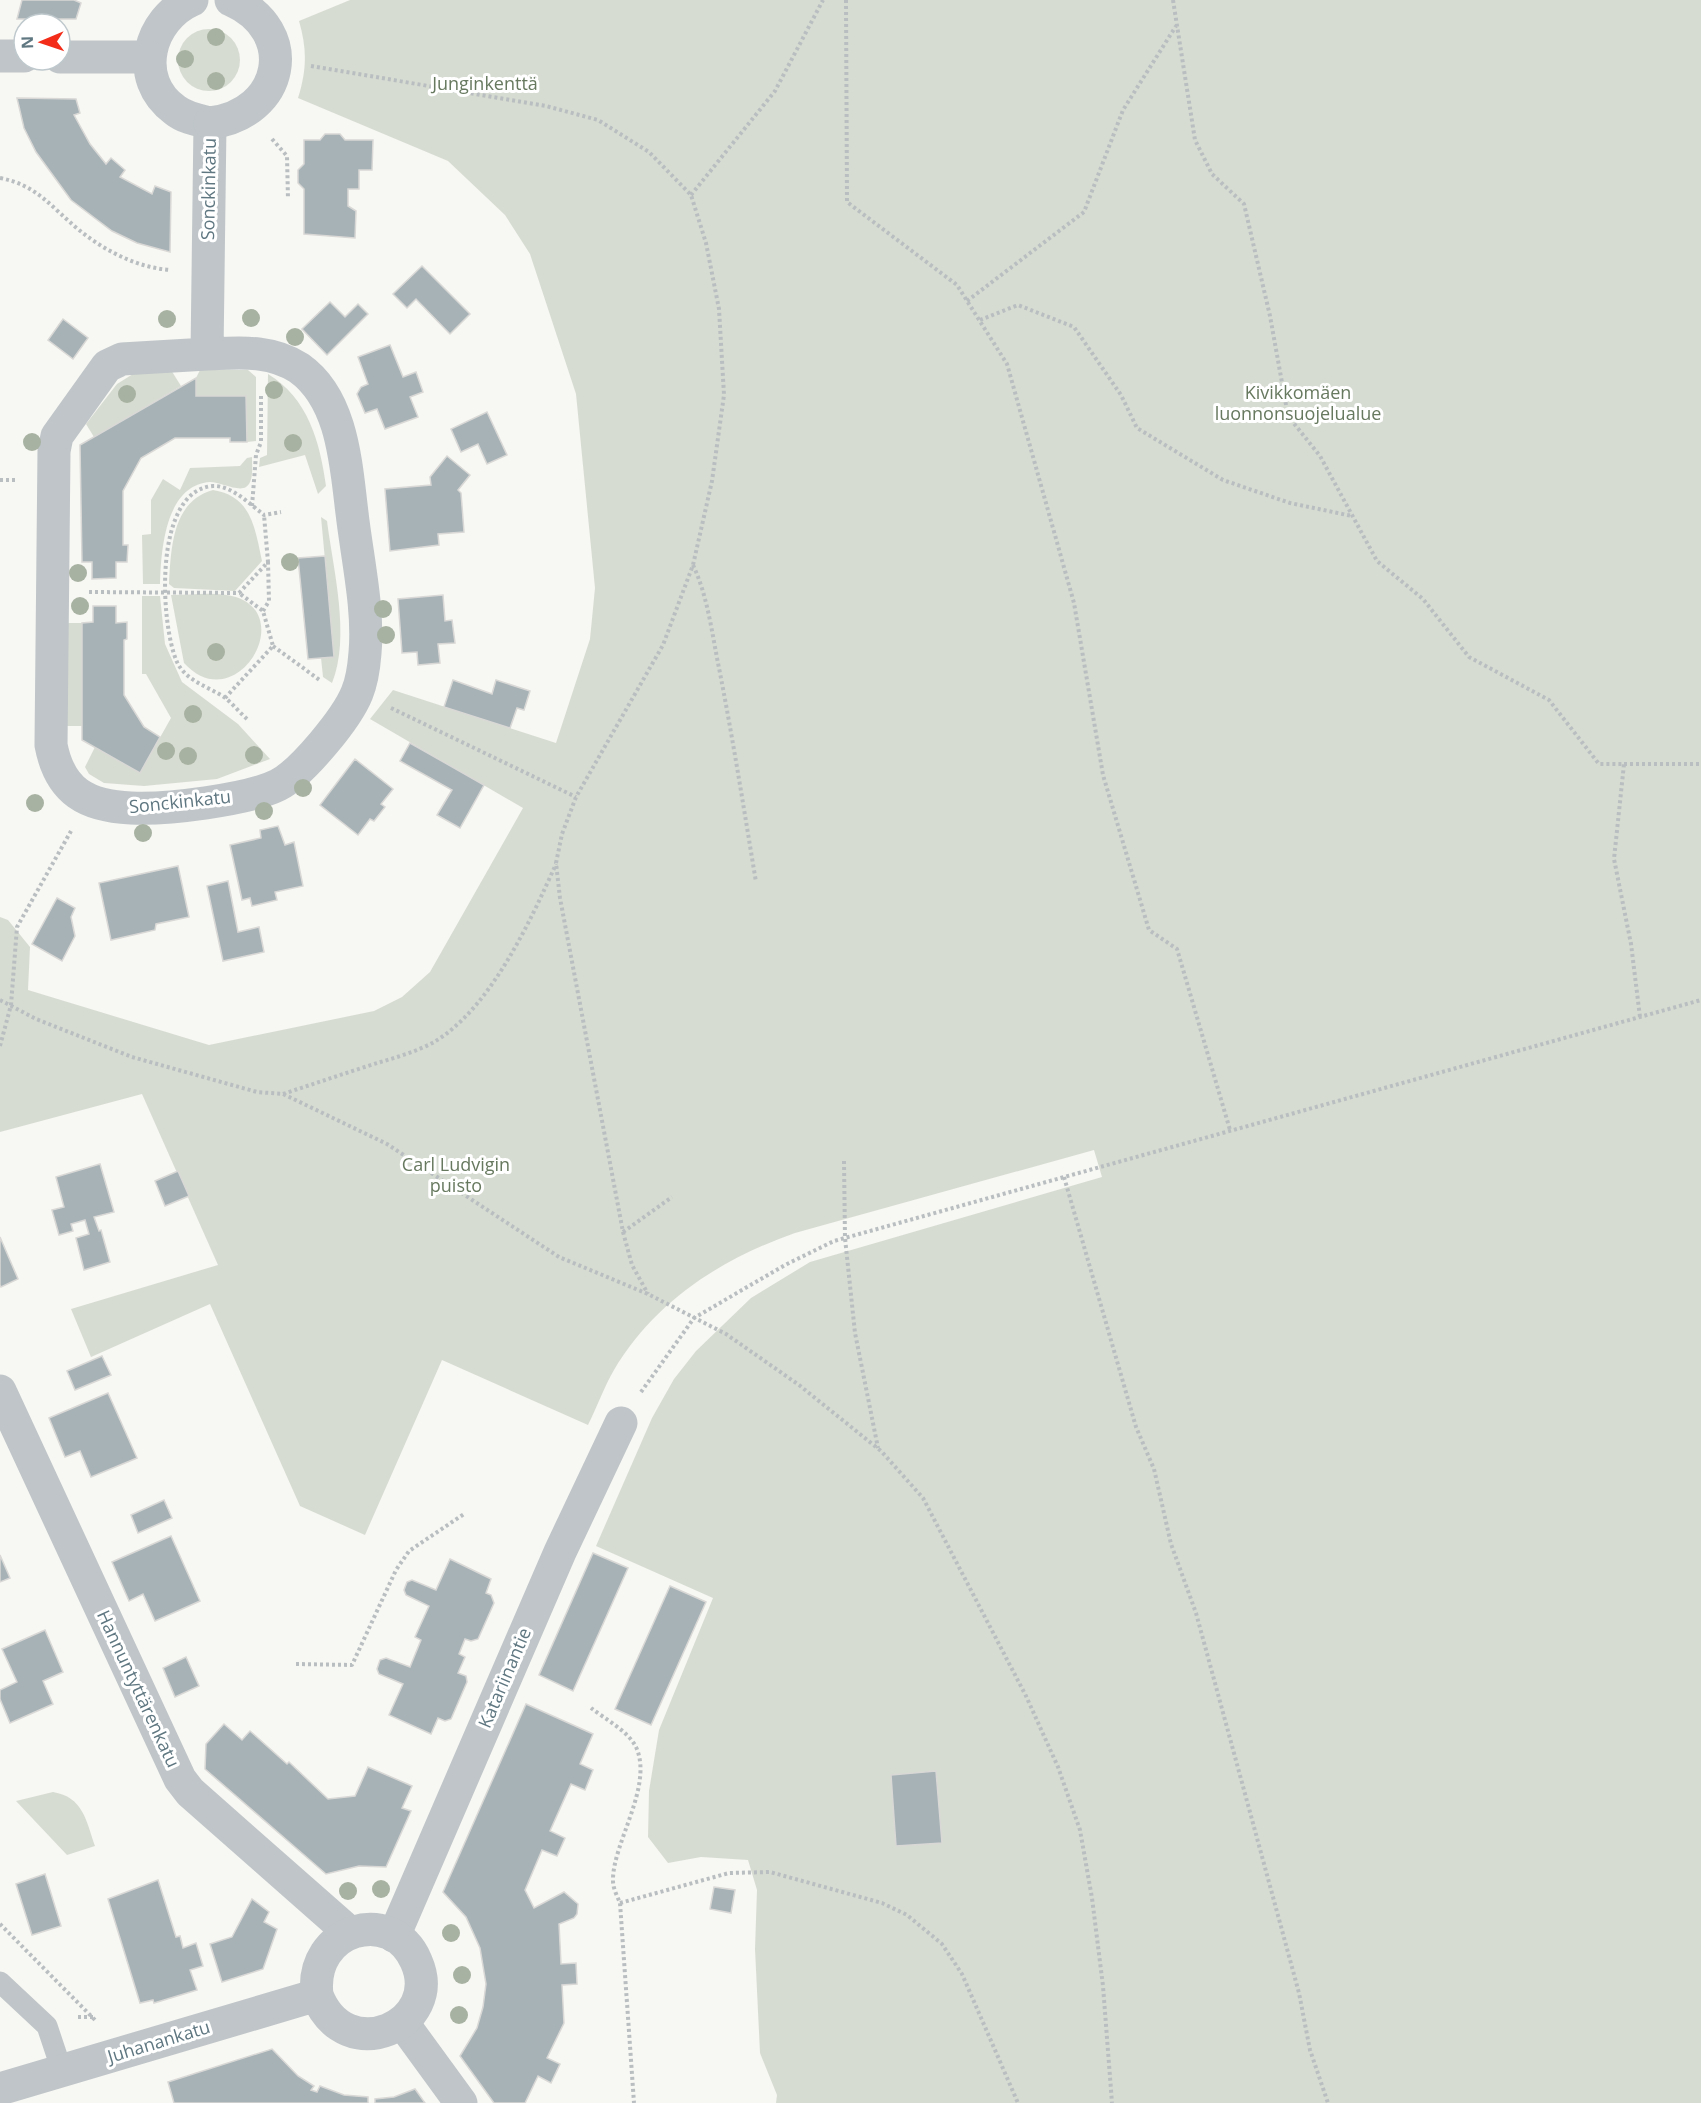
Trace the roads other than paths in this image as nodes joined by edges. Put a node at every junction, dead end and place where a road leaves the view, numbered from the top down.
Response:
1 (192, 0) edge
2 (231, 0) edge
3 (72, 57) edge
4 (149, 57) junction
5 (210, 123) junction
6 (207, 354) junction
7 (0, 1391) edge
8 (621, 1423) road end
9 (350, 1933) junction
10 (393, 1936) junction
11 (0, 1982) edge
12 (317, 1995) junction
13 (402, 2022) junction
14 (62, 2071) junction
15 (0, 2089) edge
16 (461, 2103) edge

1 - 4 street
2 - 5 street
3 - 4 street
4 - 5 street, Sonckinkatu
5 - 6 street, Sonckinkatu
6 - 6 street, Sonckinkatu
7 - 9 street, Hannuntyttärenkatu
8 - 10 street, Katariinantie
9 - 10 street
9 - 12 street
10 - 13 street
11 - 14 lane
12 - 13 street
12 - 14 street, Juhanankatu
13 - 16 street
14 - 15 street, Juhanankatu

